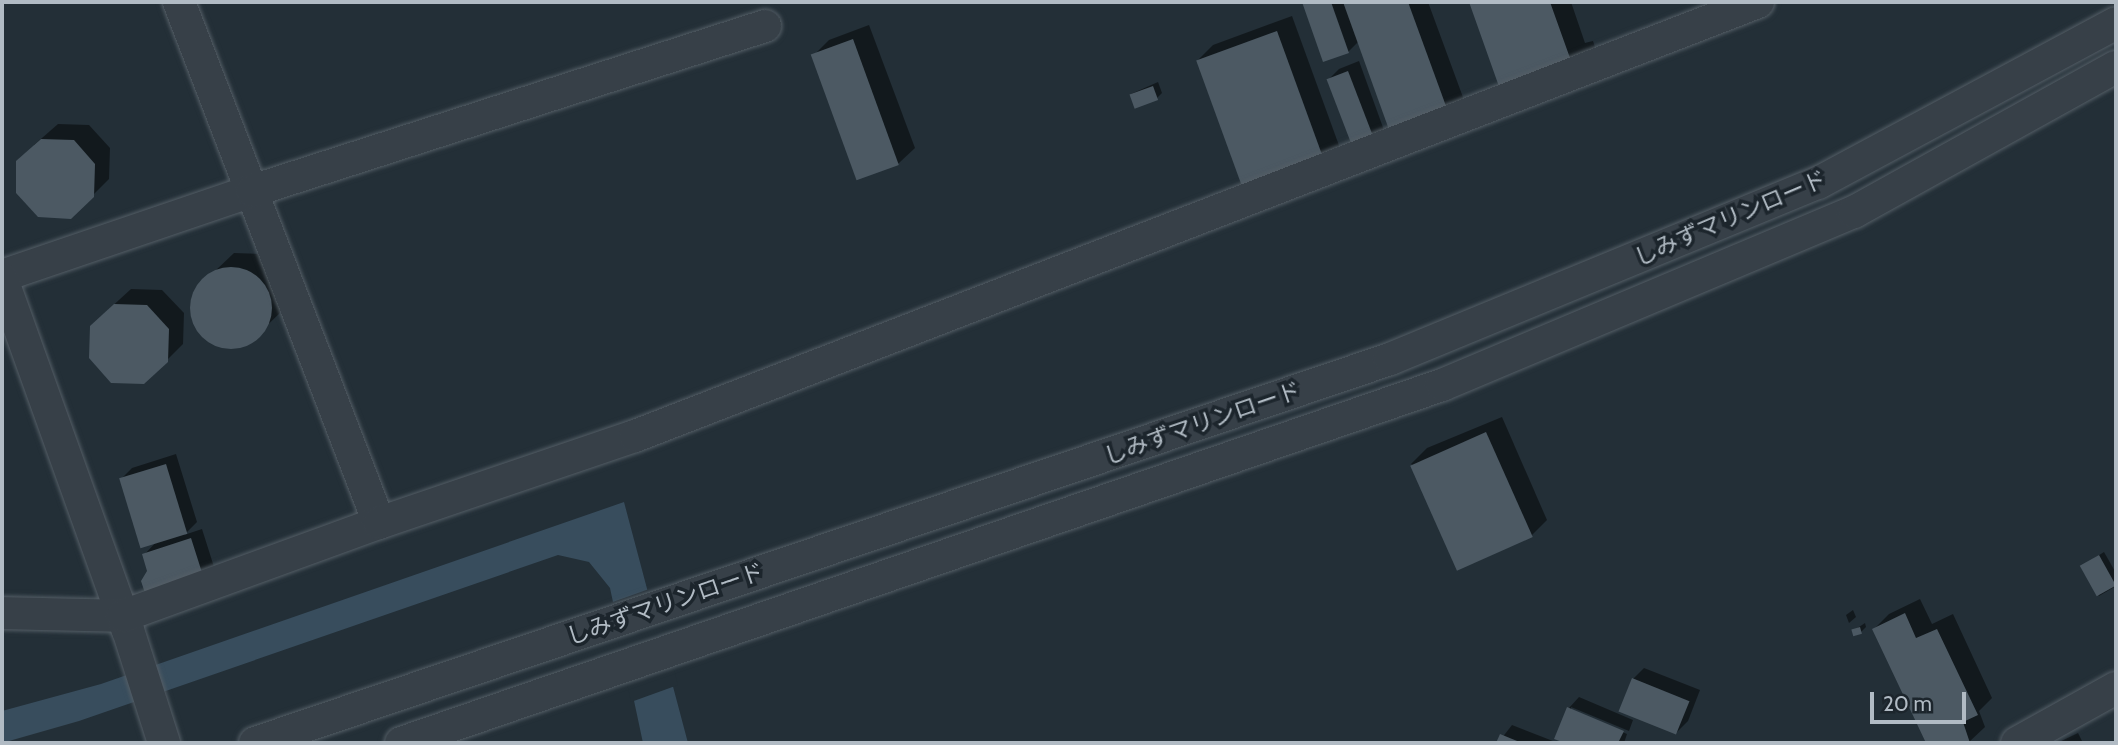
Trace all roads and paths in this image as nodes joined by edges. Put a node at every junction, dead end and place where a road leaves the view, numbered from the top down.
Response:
1 (179, 2) edge
2 (1758, 2) edge
3 (2116, 23) edge
4 (765, 26) dead end
5 (2116, 67) edge
6 (251, 191) junction
7 (2, 277) edge
8 (379, 523) junction
9 (2, 612) edge
10 (125, 623) junction
11 (2116, 688) edge
12 (162, 738) edge
13 (255, 743) edge
14 (401, 743) edge
15 (2017, 743) edge

1 - 6 street
2 - 8 street
3 - 13 street, しみずマリンロード
4 - 6 street
5 - 14 street, しみずマリンロード
6 - 7 street
6 - 8 street
7 - 10 street
8 - 10 street
9 - 10 street
10 - 12 street
11 - 15 street

